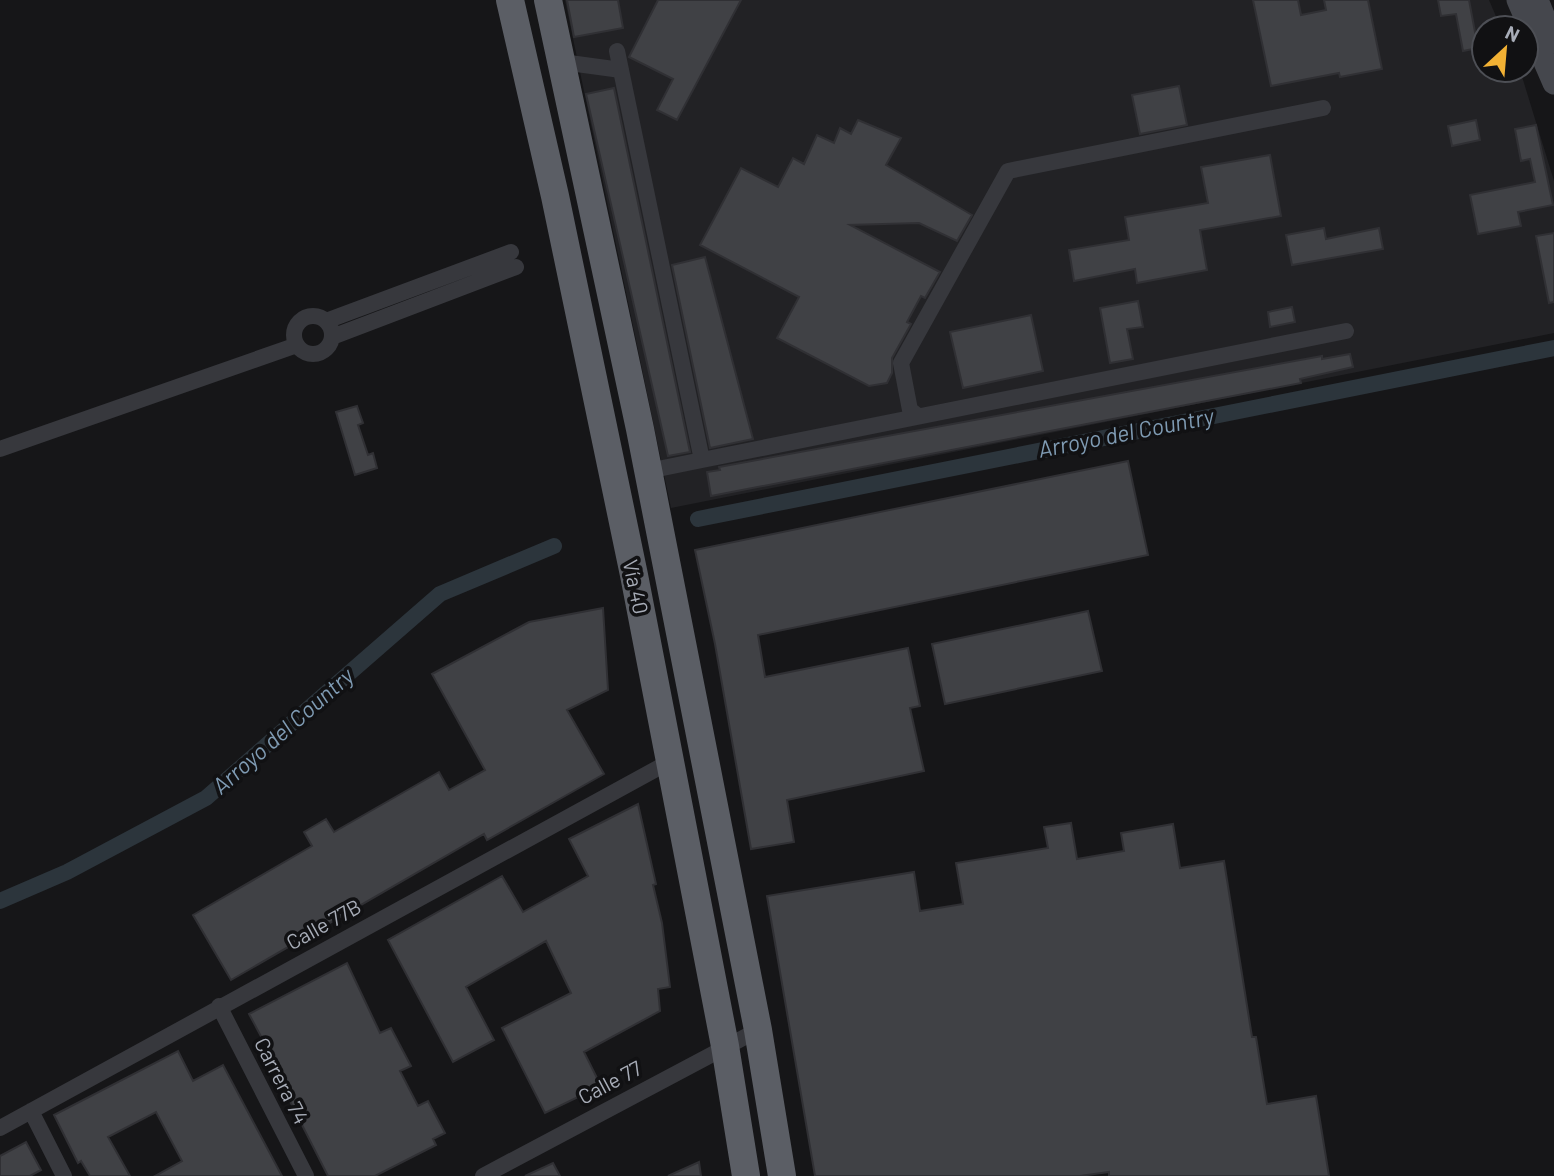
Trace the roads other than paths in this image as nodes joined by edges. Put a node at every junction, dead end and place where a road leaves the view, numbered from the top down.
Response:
1 (510, 0) edge
2 (548, 0) edge
3 (1518, 0) edge
4 (1538, 0) edge
5 (1554, 42) edge
6 (617, 51) dead end
7 (570, 62) junction
8 (526, 67) junction
9 (621, 70) junction
10 (1554, 83) edge
11 (1323, 108) dead end
12 (326, 321) junction
13 (1346, 331) dead end
14 (332, 337) junction
15 (297, 345) junction
16 (918, 416) junction
17 (640, 429) junction
18 (604, 436) junction
19 (0, 449) edge
20 (702, 460) junction
21 (655, 469) junction
22 (669, 762) junction
23 (727, 874) junction
24 (694, 881) junction
25 (219, 1006) junction
26 (758, 1030) junction
27 (725, 1046) junction
28 (31, 1111) junction
29 (0, 1128) edge
30 (64, 1176) edge
31 (306, 1176) edge
32 (484, 1176) edge
33 (746, 1176) edge
34 (782, 1176) edge

1 - 8 highway, Vía 40
2 - 7 highway, Vía 40
3 - 10 main road
4 - 5 main road
6 - 9 street
7 - 8 highway
7 - 9 street
7 - 17 highway, Vía 40
8 - 18 highway, Vía 40
9 - 20 street
11 - 16 street
12 - 14 street
12 - 14 street
12 - 15 street
13 - 16 street
14 - 15 street
15 - 19 street
16 - 20 street
17 - 18 highway
17 - 21 highway, Vía 40
18 - 22 highway, Vía 40
20 - 21 street
21 - 23 highway, Vía 40
22 - 24 highway, Vía 40
22 - 25 street, Calle 77B
23 - 24 highway
23 - 26 highway, Vía 40
24 - 27 highway, Vía 40
25 - 28 street, Calle 77B
25 - 31 street, Carrera 74
26 - 27 street, Calle 77
26 - 34 highway, Vía 40
27 - 32 street, Calle 77
27 - 33 highway, Vía 40
28 - 29 street, Calle 77B
28 - 30 street

